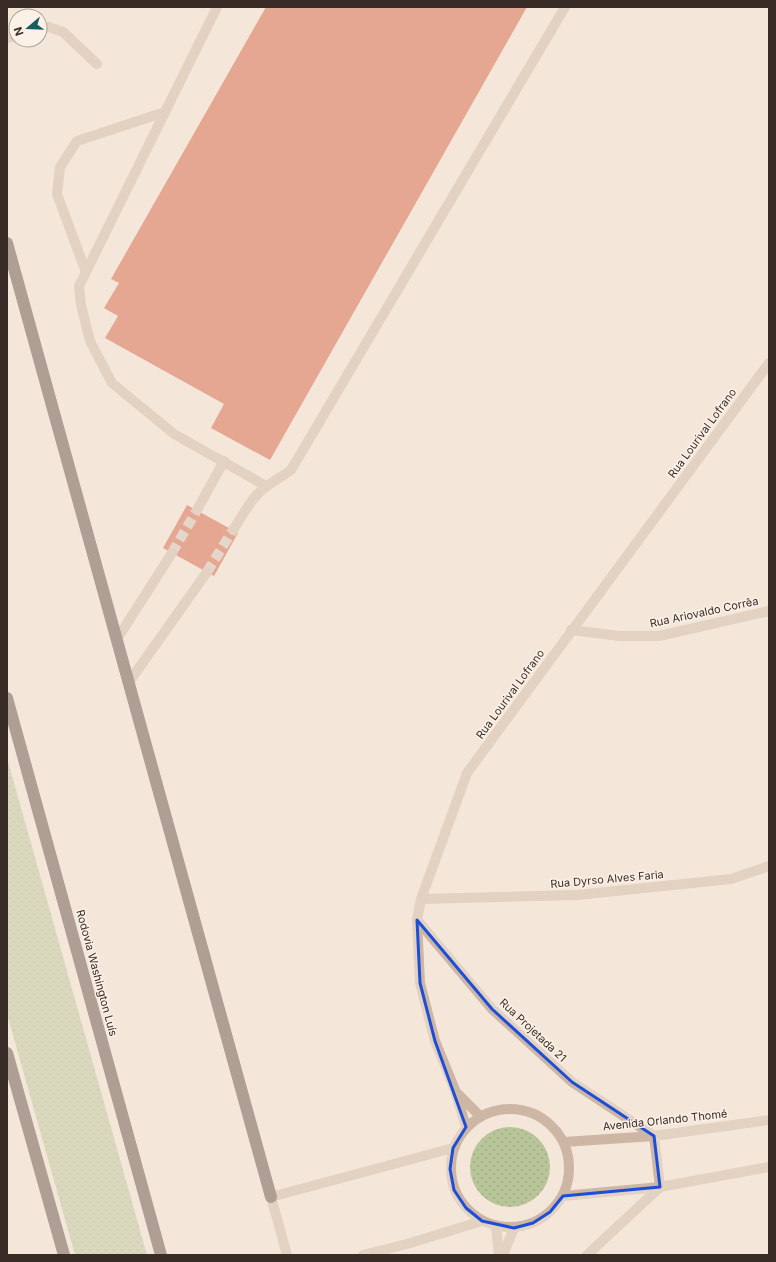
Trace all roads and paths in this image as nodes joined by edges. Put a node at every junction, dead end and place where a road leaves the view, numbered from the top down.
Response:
1 (218, 7) edge
2 (565, 7) edge
3 (48, 27) edge
4 (97, 64) dead end
5 (165, 112) junction
6 (7, 243) edge
7 (86, 272) junction
8 (769, 362) edge
9 (224, 461) junction
10 (266, 486) junction
11 (197, 510) tunnel mouth
12 (233, 530) tunnel mouth
13 (172, 553) tunnel mouth
14 (207, 572) tunnel mouth
15 (769, 611) edge
16 (571, 630) junction
17 (117, 640) junction
18 (129, 682) junction
19 (7, 698) edge
20 (769, 866) edge
21 (421, 899) junction
22 (417, 920) junction
23 (7, 1053) edge
24 (455, 1090) junction
25 (480, 1116) junction
26 (769, 1120) edge
27 (466, 1127) junction
28 (654, 1136) junction
29 (564, 1142) junction
30 (453, 1148) junction
31 (769, 1166) edge
32 (660, 1187) junction
33 (563, 1196) junction
34 (271, 1197) junction
35 (482, 1221) junction
36 (496, 1226) junction
37 (514, 1228) junction
38 (64, 1255) edge
39 (161, 1255) edge
40 (287, 1255) edge
41 (362, 1255) edge
42 (499, 1255) edge
43 (503, 1255) edge
44 (588, 1255) edge

1 - 5 street
2 - 10 street
3 - 4 street
5 - 7 street
5 - 7 street
6 - 17 highway
7 - 9 street
8 - 16 street, Rua Lourival Lofrano
9 - 10 street
9 - 11 street
10 - 12 street
13 - 17 street
14 - 18 street
15 - 16 street, Rua Ariovaldo Corrêa
16 - 21 street, Rua Lourival Lofrano
17 - 18 highway
18 - 34 highway
19 - 39 highway, Rodovia Washington Luís
20 - 21 street, Rua Dyrso Alves Faria
21 - 22 street, Rua Lourival Lofrano
22 - 24 street, Rua Lourival Lofrano
22 - 28 street, Rua Projetada 21
23 - 38 highway
24 - 25 street, Rua Lourival Lofrano
24 - 27 street, Rua Lourival Lofrano
25 - 27 street
25 - 29 street
26 - 28 street, Avenida Orlando Thomé
27 - 30 street
28 - 29 street, Avenida Orlando Thomé
28 - 32 street
29 - 33 street
30 - 34 street
30 - 35 street
31 - 32 street
32 - 33 street
32 - 44 street
33 - 37 street
34 - 40 street
35 - 36 street
35 - 41 street
36 - 37 street
36 - 42 street
37 - 43 street

